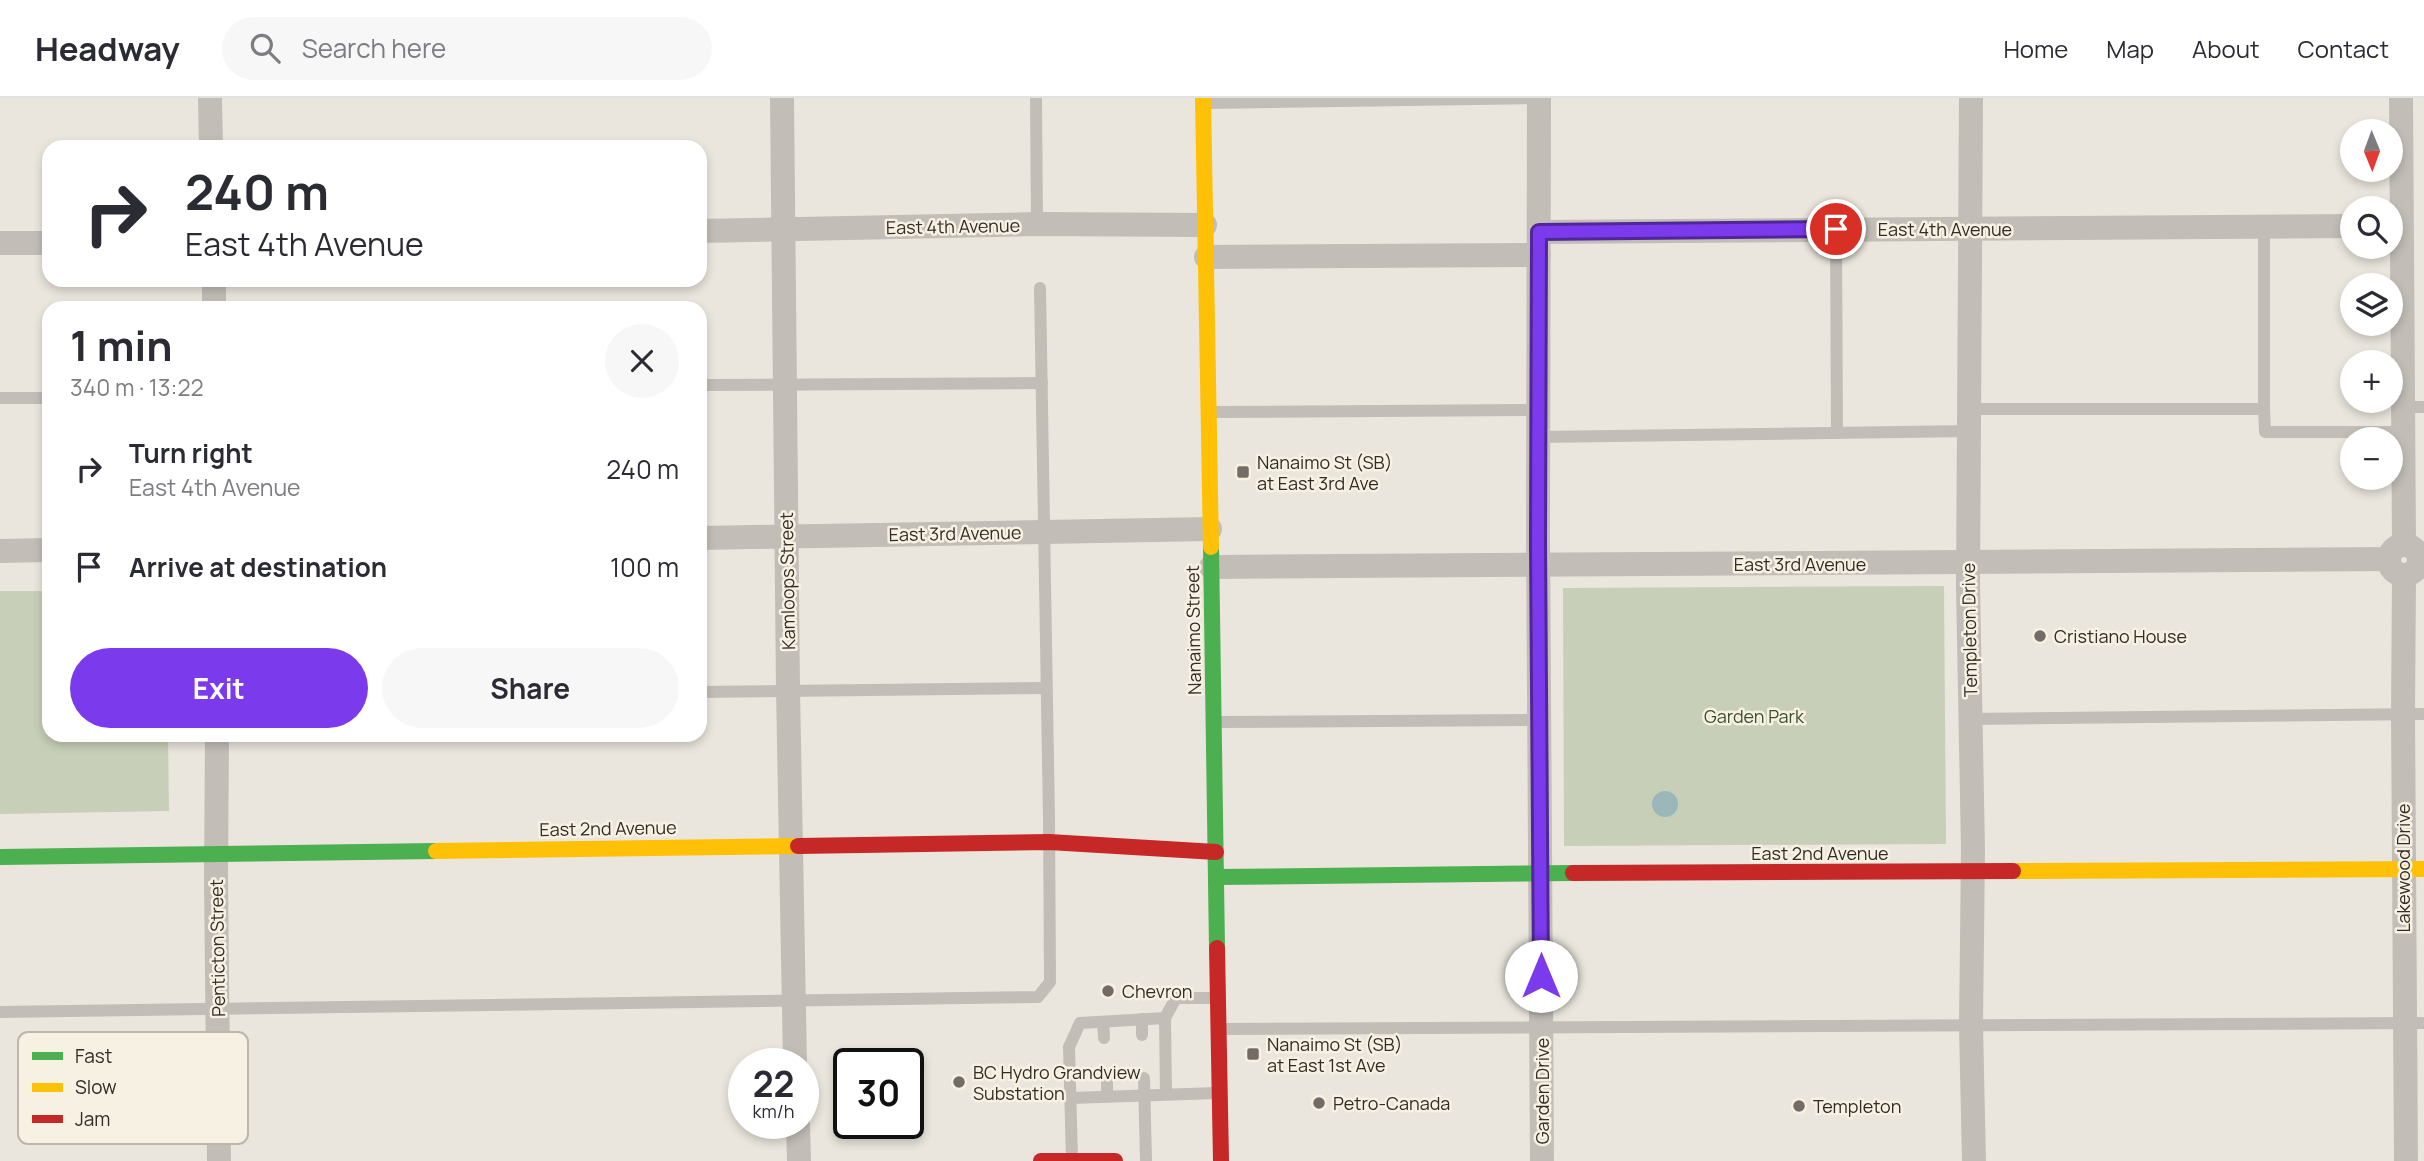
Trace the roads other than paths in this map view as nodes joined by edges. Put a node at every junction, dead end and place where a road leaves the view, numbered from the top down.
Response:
1 (210, 98) edge
2 (782, 98) edge
3 (1036, 98) edge
4 (1538, 98) edge
5 (1971, 98) edge
6 (2401, 98) edge
7 (1371, 99) edge
8 (1203, 100) edge
9 (211, 140) edge
10 (2397, 196) edge
11 (1037, 224) junction
12 (1205, 225) junction
13 (2264, 226) junction
14 (2340, 226) edge
15 (1836, 229) junction
16 (1970, 229) junction
17 (783, 230) junction
18 (707, 231) edge
19 (2403, 236) edge
20 (0, 243) edge
21 (42, 243) edge
22 (1539, 244) junction
23 (2413, 252) edge
24 (1206, 257) junction
25 (1040, 288) dead end
26 (785, 383) junction
27 (1042, 383) junction
28 (707, 385) edge
29 (42, 397) edge
30 (0, 398) edge
31 (1538, 410) junction
32 (2264, 410) junction
33 (1208, 412) junction
34 (2410, 415) edge
35 (1969, 420) junction
36 (1836, 433) junction
37 (1538, 437) junction
38 (1210, 528) junction
39 (1044, 532) junction
40 (786, 537) junction
41 (707, 538) edge
42 (42, 550) edge
43 (0, 551) edge
44 (2408, 560) edge
45 (1968, 563) junction
46 (1539, 565) junction
47 (1211, 567) junction
48 (1046, 688) junction
49 (788, 689) junction
50 (707, 691) edge
51 (2413, 714) edge
52 (1970, 719) junction
53 (1540, 720) junction
54 (1214, 722) junction
55 (217, 742) edge
56 (1049, 842) junction
57 (790, 845) junction
58 (1216, 852) junction
59 (216, 853) junction
60 (0, 857) edge
61 (2414, 869) edge
62 (1973, 871) junction
63 (1541, 873) junction
64 (1217, 877) junction
65 (1219, 998) junction
66 (793, 1000) junction
67 (218, 1009) junction
68 (0, 1012) edge
69 (1165, 1018) junction
70 (1142, 1019) junction
71 (1103, 1022) junction
72 (2414, 1023) edge
73 (1971, 1025) junction
74 (1220, 1029) junction
75 (1541, 1029) junction
76 (218, 1032) edge
77 (1142, 1035) dead end
78 (1104, 1038) dead end
79 (794, 1048) edge
80 (1144, 1078) dead end
81 (1107, 1080) dead end
82 (1220, 1093) junction
83 (1166, 1094) junction
84 (1107, 1095) junction
85 (1144, 1095) junction
86 (1071, 1098) junction
87 (798, 1139) edge
88 (799, 1161) edge
89 (1041, 1161) edge
90 (1072, 1161) edge
91 (1115, 1161) edge
92 (1146, 1161) edge
93 (1221, 1161) edge
94 (1542, 1161) edge
95 (1974, 1161) edge
96 (2406, 1161) edge

1 - 9 street
2 - 17 street, Kamloops Street
3 - 11 lane
4 - 7 lane
4 - 22 street, Garden Drive
5 - 16 street, Templeton Drive
6 - 10 street, Lakewood Drive
7 - 8 lane
8 - 12 street, Nanaimo Street
11 - 12 street, East 4th Avenue
11 - 17 street, East 4th Avenue
12 - 24 street, Nanaimo Street
13 - 14 street, East 4th Avenue
13 - 16 street, East 4th Avenue
13 - 32 lane
15 - 16 street, East 4th Avenue
15 - 22 street, East 4th Avenue
15 - 36 lane
16 - 35 street, Templeton Drive
17 - 18 street, East 4th Avenue
17 - 26 street, Kamloops Street
19 - 23 street, Lakewood Drive
20 - 21 street
22 - 24 street, East 4th Avenue
22 - 31 street, Garden Drive
23 - 34 street, Lakewood Drive
24 - 33 street, Nanaimo Street
25 - 27 lane
26 - 27 lane
26 - 28 lane
26 - 40 street, Kamloops Street
27 - 39 lane
29 - 30 lane
31 - 33 lane
31 - 37 street, Garden Drive
32 - 34 lane
32 - 35 lane
33 - 38 street, Nanaimo Street
34 - 44 street, Lakewood Drive
35 - 36 lane
35 - 45 street, Templeton Drive
36 - 37 lane
37 - 46 street, Garden Drive
38 - 39 street, East 3rd Avenue
38 - 47 street, Nanaimo Street
39 - 40 street, East 3rd Avenue
39 - 48 lane
40 - 41 street, East 3rd Avenue
40 - 49 street, Kamloops Street
42 - 43 street
44 - 45 street, East 3rd Avenue
44 - 51 street, Lakewood Drive
45 - 46 street, East 3rd Avenue
45 - 52 street, Templeton Drive
46 - 47 street, East 3rd Avenue
46 - 53 street, Garden Drive
47 - 54 street, Nanaimo Street
48 - 49 lane
48 - 56 lane
49 - 50 lane
49 - 57 street, Kamloops Street
51 - 52 lane
51 - 61 street, Lakewood Drive
52 - 62 street, Templeton Drive
53 - 54 lane
53 - 63 street, Garden Drive
54 - 58 street, Nanaimo Street
55 - 59 street, Penticton Street
56 - 57 street, East 2nd Avenue
56 - 58 street, East 2nd Avenue
56 - 66 lane
57 - 59 street, East 2nd Avenue
57 - 66 street, Kamloops Street
58 - 64 street, Nanaimo Street
59 - 60 street, East 2nd Avenue
59 - 67 street, Penticton Street
61 - 62 street, East 2nd Avenue
61 - 72 street, Lakewood Drive
62 - 63 street, East 2nd Avenue
62 - 73 street, Templeton Drive
63 - 64 street, East 2nd Avenue
63 - 75 street, Garden Drive
64 - 65 street, Nanaimo Street
65 - 69 lane
65 - 74 street, Nanaimo Street
66 - 67 lane
66 - 79 street, Kamloops Street
67 - 68 lane
67 - 76 street, Penticton Street
69 - 70 lane
69 - 83 lane
70 - 71 lane
70 - 77 lane
71 - 78 lane
71 - 86 lane
72 - 73 lane
72 - 96 street, Lakewood Drive
73 - 75 lane
73 - 95 street, Templeton Drive
74 - 75 lane
74 - 82 street, Nanaimo Street
75 - 94 street, Garden Drive
80 - 85 lane
81 - 84 lane
82 - 83 lane
82 - 93 street, Nanaimo Street
83 - 85 lane
84 - 85 lane
84 - 86 lane
85 - 92 lane
86 - 90 lane
87 - 88 street
89 - 90 street
90 - 91 street

